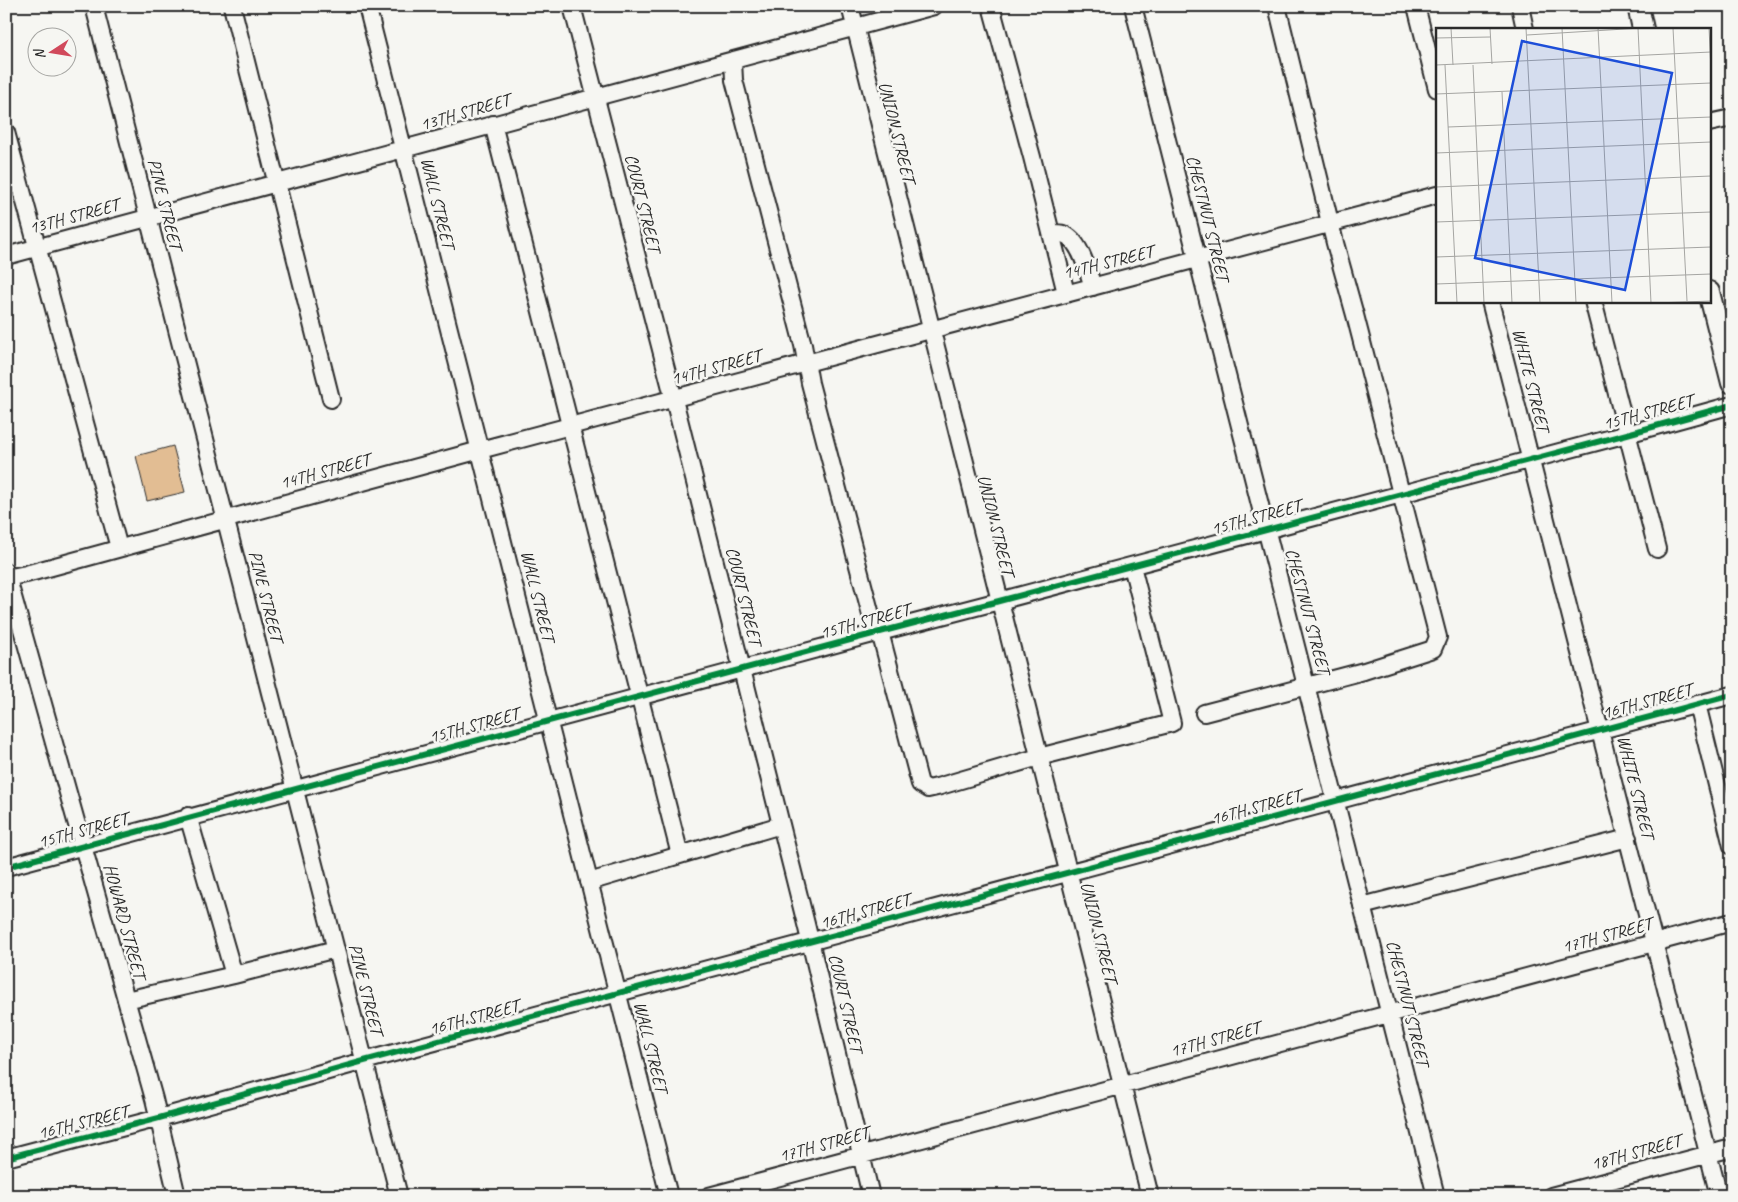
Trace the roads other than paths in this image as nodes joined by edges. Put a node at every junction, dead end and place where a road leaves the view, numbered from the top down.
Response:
1 (94, 6) edge
2 (232, 6) edge
3 (367, 6) edge
4 (572, 6) edge
5 (850, 6) edge
6 (934, 6) edge
7 (991, 6) edge
8 (1134, 6) edge
9 (1277, 6) edge
10 (1416, 6) edge
11 (1520, 6) edge
12 (1638, 6) edge
13 (856, 28) junction
14 (1525, 28) edge
15 (1643, 28) edge
16 (733, 61) junction
17 (1436, 85) edge
18 (596, 98) junction
19 (1732, 118) edge
20 (1710, 123) edge
21 (493, 124) junction
22 (6, 132) edge
23 (403, 150) junction
24 (276, 183) junction
25 (1436, 195) edge
26 (148, 216) junction
27 (1331, 224) junction
28 (1051, 233) junction
29 (38, 247) junction
30 (6, 256) edge
31 (1197, 259) junction
32 (1093, 287) junction
33 (1066, 293) junction
34 (1710, 296) edge
35 (1490, 302) edge
36 (1593, 302) edge
37 (931, 331) junction
38 (807, 364) junction
39 (1732, 383) edge
40 (331, 399) dead end
41 (673, 399) junction
42 (1732, 405) edge
43 (570, 426) junction
44 (1628, 434) junction
45 (480, 450) junction
46 (1530, 459) junction
47 (1401, 494) junction
48 (226, 519) junction
49 (1266, 530) junction
50 (119, 548) junction
51 (1657, 549) dead end
52 (1132, 566) junction
53 (7, 576) edge
54 (999, 601) junction
55 (880, 632) junction
56 (741, 669) junction
57 (1307, 686) junction
58 (1732, 695) edge
59 (641, 697) junction
60 (1697, 704) junction
61 (1204, 713) dead end
62 (549, 721) junction
63 (1600, 729) junction
64 (1039, 757) junction
65 (294, 789) junction
66 (1336, 801) junction
67 (188, 816) junction
68 (781, 826) junction
69 (1628, 838) junction
70 (83, 846) junction
71 (1732, 846) edge
72 (680, 855) junction
73 (6, 867) edge
74 (1069, 873) junction
75 (589, 882) junction
76 (1362, 906) junction
77 (1732, 922) edge
78 (810, 941) junction
79 (1654, 943) junction
80 (336, 949) junction
81 (234, 975) junction
82 (617, 994) junction
83 (126, 1000) junction
84 (1390, 1014) junction
85 (364, 1061) junction
86 (1123, 1084) junction
87 (159, 1118) junction
88 (1732, 1148) edge
89 (861, 1154) junction
90 (1708, 1154) junction
91 (6, 1158) edge
92 (177, 1196) edge
93 (399, 1196) edge
94 (668, 1196) edge
95 (709, 1196) edge
96 (872, 1196) edge
97 (1150, 1196) edge
98 (1436, 1196) edge
99 (1551, 1196) edge
100 (1719, 1196) edge

1 - 26 street, PINE STREET
2 - 24 street
3 - 23 street, WALL STREET
4 - 18 street, COURT STREET
5 - 13 street, UNION STREET
6 - 13 street, 13TH STREET
7 - 28 street
8 - 31 street, CHESTNUT STREET
9 - 27 street
10 - 17 street
11 - 14 street
12 - 15 main road
13 - 16 street, 13TH STREET
13 - 37 street, UNION STREET
16 - 18 street, 13TH STREET
16 - 38 street
18 - 21 street, 13TH STREET
18 - 41 street, COURT STREET
19 - 20 street
21 - 23 street, 13TH STREET
21 - 43 street
22 - 29 street
23 - 24 street, 13TH STREET
23 - 45 street, WALL STREET
24 - 26 street, 13TH STREET
24 - 40 street
25 - 27 street, 14TH STREET
26 - 29 street, 13TH STREET
26 - 48 street, PINE STREET
27 - 31 street, 14TH STREET
27 - 47 street
28 - 32 street
28 - 33 street
29 - 30 street, 13TH STREET
29 - 50 street
31 - 32 street, 14TH STREET
31 - 49 street, CHESTNUT STREET
32 - 33 street, 14TH STREET
33 - 37 street, 14TH STREET
34 - 39 main road
35 - 46 street, WHITE STREET
36 - 44 street
37 - 38 street, 14TH STREET
37 - 54 street, UNION STREET
38 - 41 street, 14TH STREET
38 - 55 street
41 - 43 street, 14TH STREET
41 - 56 street, COURT STREET
42 - 44 street, 15TH STREET
43 - 45 street, 14TH STREET
43 - 59 street
44 - 46 street, 15TH STREET
44 - 51 street
45 - 48 street, 14TH STREET
45 - 62 street, WALL STREET
46 - 47 street, 15TH STREET
46 - 63 street, WHITE STREET
47 - 49 street, 15TH STREET
47 - 57 street
48 - 50 street, 14TH STREET
48 - 65 street, PINE STREET
49 - 52 street, 15TH STREET
49 - 57 street, CHESTNUT STREET
50 - 53 street, 14TH STREET
52 - 54 street, 15TH STREET
52 - 64 street
53 - 70 street, HOWARD STREET
54 - 55 street, 15TH STREET
54 - 64 street, UNION STREET
55 - 56 street, 15TH STREET
55 - 64 street
56 - 59 street, 15TH STREET
56 - 68 street, COURT STREET
57 - 61 street
57 - 66 street, CHESTNUT STREET
58 - 60 street, 16TH STREET
59 - 62 street, 15TH STREET
59 - 72 street
60 - 63 street, 16TH STREET
60 - 71 street
62 - 65 street, 15TH STREET
62 - 75 street, WALL STREET
63 - 66 street, 16TH STREET
63 - 69 street, WHITE STREET
64 - 74 street, UNION STREET
65 - 67 street, 15TH STREET
65 - 80 street, PINE STREET
66 - 74 street, 16TH STREET
66 - 76 street, CHESTNUT STREET
67 - 70 street, 15TH STREET
67 - 81 street
68 - 72 street
68 - 78 street, COURT STREET
69 - 76 street
69 - 79 street, WHITE STREET
70 - 73 street, 15TH STREET
70 - 83 street, HOWARD STREET
72 - 75 street
74 - 78 street, 16TH STREET
74 - 86 street, UNION STREET
75 - 82 street, WALL STREET
76 - 84 street, CHESTNUT STREET
77 - 79 street, 17TH STREET
78 - 82 street, 16TH STREET
78 - 89 street, COURT STREET
79 - 84 street, 17TH STREET
79 - 90 street, WHITE STREET
80 - 81 street
80 - 85 street, PINE STREET
81 - 83 street
82 - 85 street, 16TH STREET
82 - 94 street, WALL STREET
83 - 87 street, HOWARD STREET
84 - 86 street, 17TH STREET
84 - 98 street, CHESTNUT STREET
85 - 87 street, 16TH STREET
85 - 93 street, PINE STREET
86 - 89 street, 17TH STREET
86 - 97 street, UNION STREET
87 - 91 street, 16TH STREET
87 - 92 street, HOWARD STREET
88 - 90 street, 18TH STREET
89 - 95 street, 17TH STREET
89 - 96 street, COURT STREET
90 - 99 street, 18TH STREET
90 - 100 street, WHITE STREET

